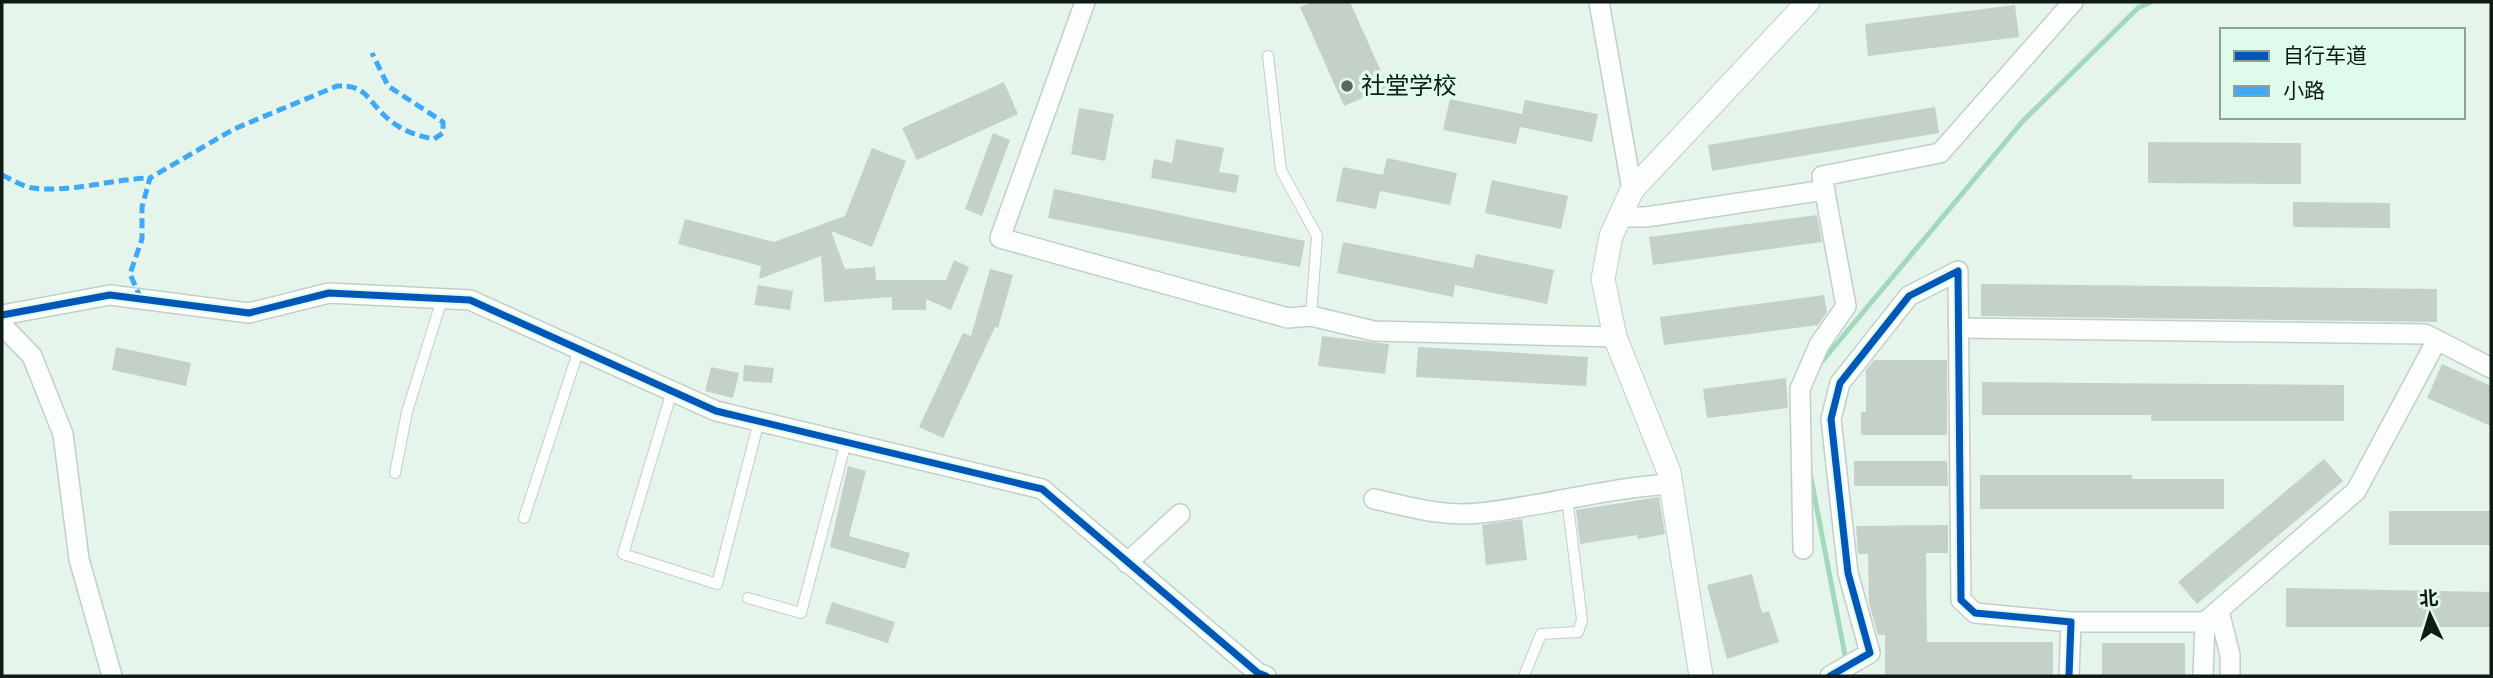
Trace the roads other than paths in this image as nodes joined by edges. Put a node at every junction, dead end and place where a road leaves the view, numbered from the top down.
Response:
1 (1084, 2) edge
2 (1599, 2) edge
3 (1808, 2) edge
4 (2073, 2) edge
5 (1268, 56) dead end
6 (1632, 190) junction
7 (1825, 191) junction
8 (1620, 217) junction
9 (442, 299) junction
10 (2, 315) edge
11 (1311, 316) junction
12 (2, 325) edge
13 (1959, 328) junction
14 (1615, 337) junction
15 (2437, 340) junction
16 (579, 349) junction
17 (2491, 368) edge
18 (672, 391) junction
19 (760, 421) junction
20 (846, 442) junction
21 (395, 473) dead end
22 (1671, 484) junction
23 (1567, 498) junction
24 (1374, 499) dead end
25 (1180, 514) dead end
26 (524, 518) dead end
27 (1803, 549) dead end
28 (1127, 563) junction
29 (748, 598) dead end
30 (2212, 617) junction
31 (2071, 622) junction
32 (113, 676) edge
33 (1266, 676) edge
34 (1524, 676) edge
35 (1701, 676) edge
36 (1830, 676) edge
37 (2069, 676) edge
38 (2203, 676) edge
39 (2230, 676) edge

1 - 11 street
2 - 6 street
3 - 6 street
4 - 7 street
5 - 11 lane
6 - 8 street
7 - 8 street
7 - 27 street
8 - 14 street
9 - 10 street
9 - 16 street
9 - 21 lane
11 - 14 street
12 - 32 street
13 - 15 street
13 - 31 street
13 - 36 street
14 - 22 street
15 - 17 street
15 - 30 street
16 - 18 street
16 - 26 lane
18 - 19 street
18 - 19 lane
19 - 20 street
20 - 28 street
20 - 29 lane
22 - 23 street
22 - 35 street
23 - 24 street
23 - 34 lane
25 - 28 street
28 - 33 street
30 - 31 street
30 - 38 street
30 - 39 street
31 - 37 street

